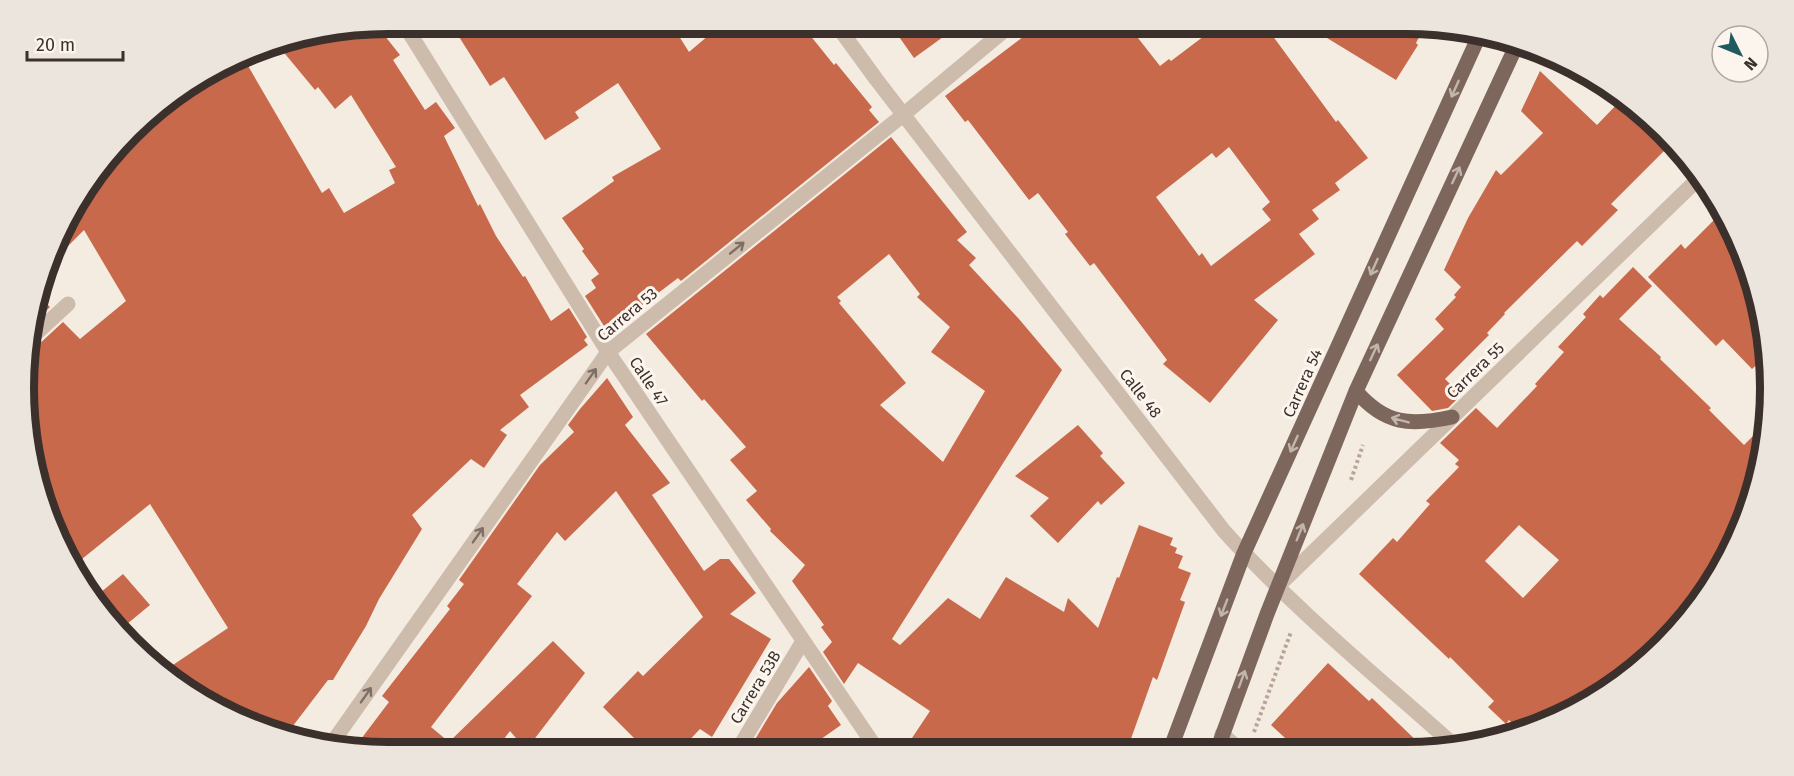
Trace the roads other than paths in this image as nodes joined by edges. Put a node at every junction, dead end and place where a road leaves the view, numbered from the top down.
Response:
1 (410, 34) edge
2 (843, 34) edge
3 (1000, 34) edge
4 (1477, 41) edge
5 (1514, 51) edge
6 (903, 115) junction
7 (1694, 183) edge
8 (68, 304) dead end
9 (40, 330) edge
10 (608, 352) junction
11 (1356, 391) junction
12 (1452, 417) junction
13 (1244, 553) junction
14 (1278, 586) junction
15 (803, 641) junction
16 (1222, 734) junction
17 (337, 737) edge
18 (1447, 739) edge
19 (742, 742) edge
20 (872, 742) edge
21 (1173, 742) edge
22 (1220, 742) edge
23 (1231, 742) edge

1 - 10 street, Calle 47
2 - 6 street, Calle 48
3 - 6 street, Carrera 53
4 -> 13 main road, Carrera 54
11 -> 5 main road
10 -> 6 street, Carrera 53
6 - 13 street, Calle 48
7 - 12 street, Carrera 55
8 - 9 street
10 - 15 street, Calle 47
17 -> 10 street, Carrera 53
12 -> 11 main road
14 -> 11 main road
12 - 14 street, Carrera 55
13 - 14 street, Calle 48
13 -> 21 main road, Carrera 54
16 -> 14 main road
14 - 18 street, Calle 48
15 - 19 street, Carrera 53B
15 - 20 street, Calle 47
16 - 22 main road
16 - 23 street

